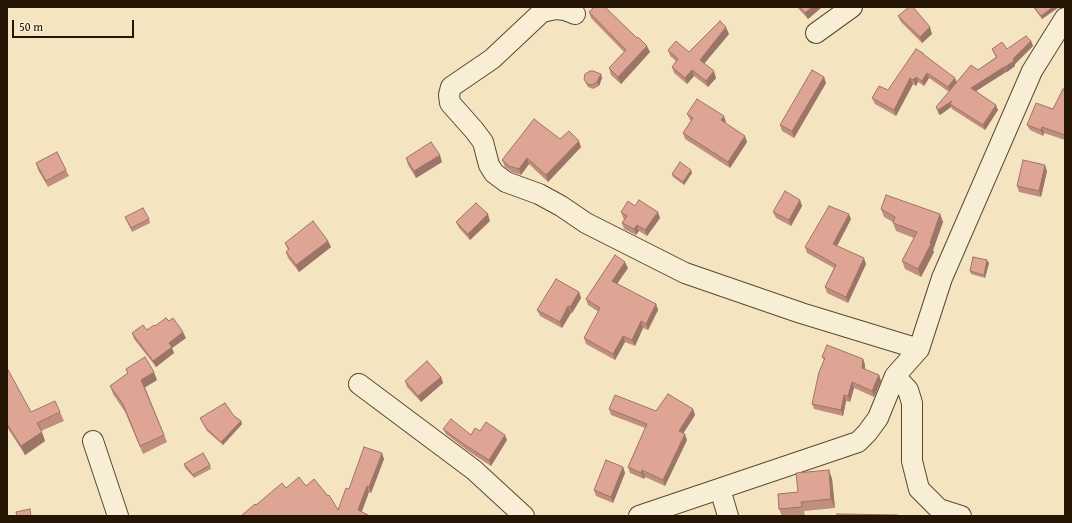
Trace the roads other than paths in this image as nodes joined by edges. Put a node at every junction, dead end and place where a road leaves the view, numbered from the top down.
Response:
1 (852, 7) edge
2 (575, 14) dead end
3 (1065, 18) edge
4 (816, 33) dead end
5 (919, 349) junction
6 (895, 376) junction
7 (359, 384) dead end
8 (93, 441) dead end
9 (720, 489) junction
10 (118, 516) edge
11 (524, 516) edge
12 (639, 516) edge
13 (728, 516) edge
14 (961, 516) edge

1 - 4 street
2 - 5 street
3 - 5 street
5 - 6 street
6 - 9 street
6 - 14 street
7 - 11 street
8 - 10 street
9 - 12 street
9 - 13 street

